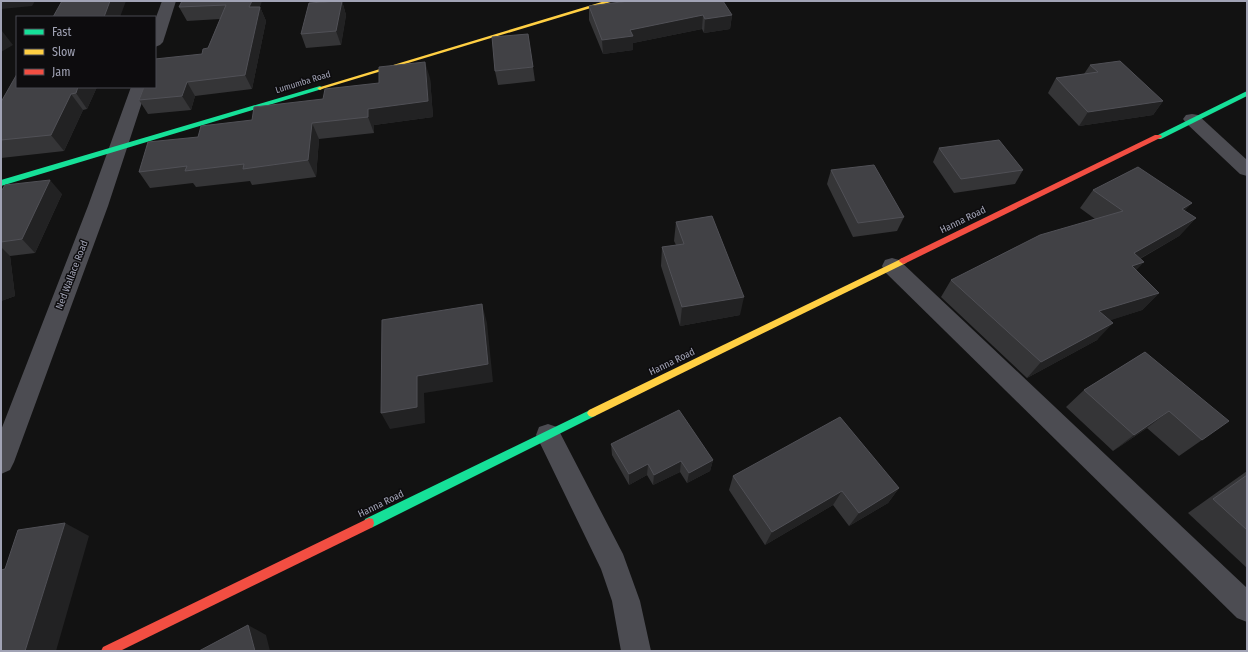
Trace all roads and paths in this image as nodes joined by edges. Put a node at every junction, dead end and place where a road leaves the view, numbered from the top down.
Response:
1 (169, 1) edge
2 (611, 1) edge
3 (156, 39) edge
4 (139, 88) edge
5 (1247, 93) edge
6 (1192, 119) junction
7 (118, 148) junction
8 (1247, 170) edge
9 (1, 183) edge
10 (892, 266) junction
11 (548, 435) junction
12 (1, 462) edge
13 (1247, 608) edge
14 (109, 650) edge
15 (636, 651) edge

1 - 3 street
2 - 7 street, Lumumba Road
4 - 7 street, Ned Wallace Road
5 - 6 street, Hanna Road
6 - 8 street
6 - 10 street, Hanna Road
7 - 9 street, Lumumba Road
7 - 12 street, Ned Wallace Road
10 - 11 street, Hanna Road
10 - 13 street
11 - 14 street, Hanna Road
11 - 15 street

